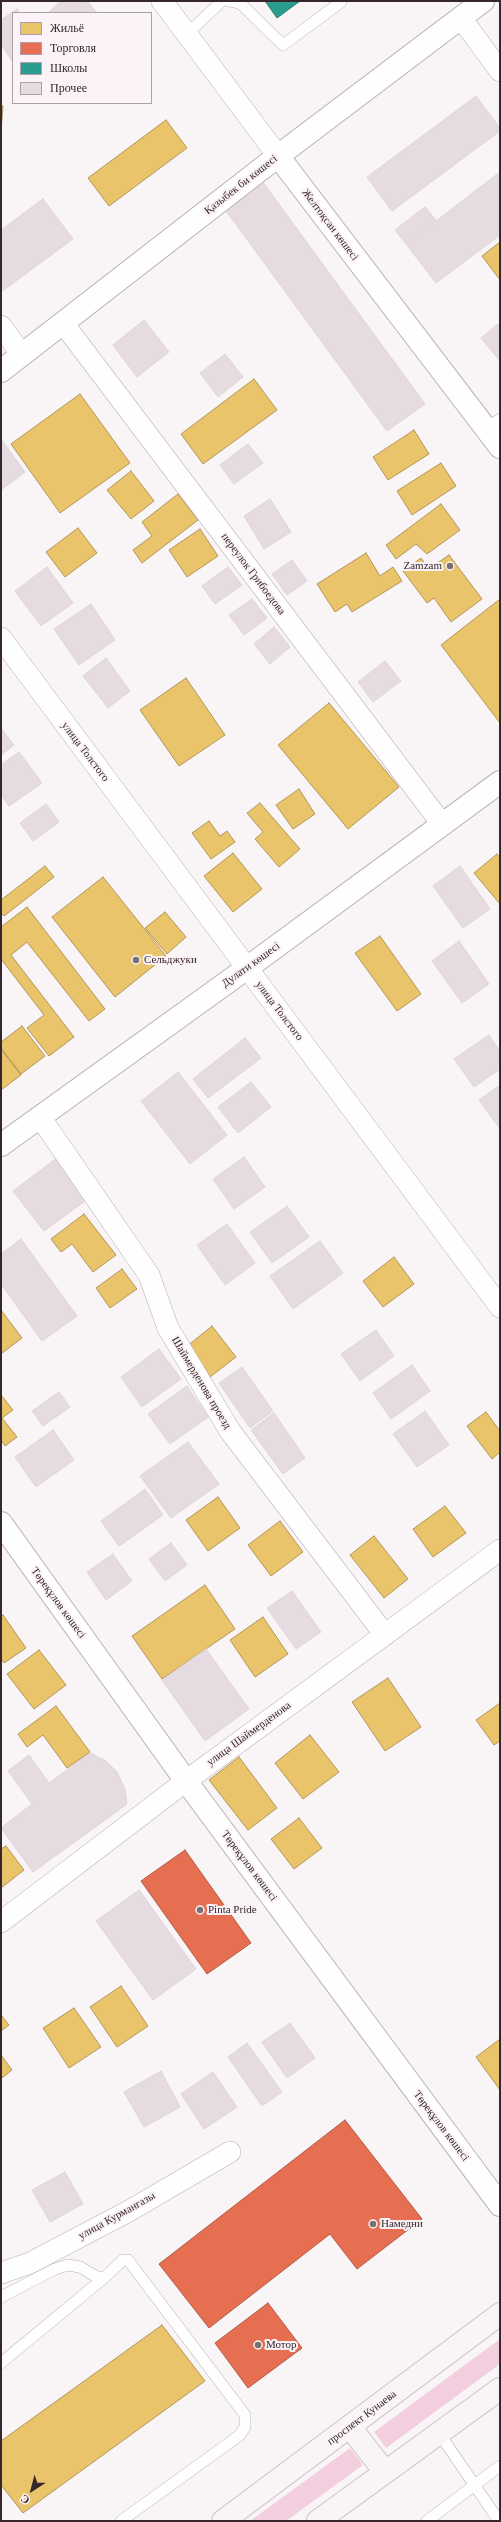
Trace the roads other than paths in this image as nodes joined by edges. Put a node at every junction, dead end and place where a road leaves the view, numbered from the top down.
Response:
1 (162, 1) edge
2 (222, 1) edge
3 (229, 1) edge
4 (483, 1) edge
5 (340, 2) edge
6 (461, 18) junction
7 (187, 34) junction
8 (500, 71) edge
9 (278, 156) junction
10 (63, 323) junction
11 (1, 326) edge
12 (22, 355) junction
13 (1, 371) edge
14 (493, 424) edge
15 (500, 447) edge
16 (1, 638) edge
17 (500, 782) edge
18 (442, 824) junction
19 (247, 968) junction
20 (40, 1117) junction
21 (1, 1145) edge
22 (500, 1307) edge
23 (1, 1523) edge
24 (500, 1550) edge
25 (385, 1635) junction
26 (186, 1781) junction
27 (1, 1922) edge
28 (230, 2152) dead end
29 (500, 2205) edge
30 (1, 2273) edge
31 (105, 2277) junction
32 (1, 2297) edge
33 (500, 2314) edge
34 (1, 2363) edge
35 (500, 2389) edge
36 (350, 2427) junction
37 (439, 2433) junction
38 (500, 2466) edge
39 (385, 2472) junction
40 (473, 2485) junction
41 (121, 2521) edge
42 (223, 2521) edge
43 (318, 2521) edge
44 (427, 2521) edge
45 (499, 2521) edge

1 - 7 street, Желтоқсан көшесі
2 - 7 lane
3 - 5 lane
4 - 6 main road, Қазыбек би көшесі
6 - 8 street
6 - 9 main road, Қазыбек би көшесі
7 - 9 street, Желтоқсан көшесі
9 - 10 main road, Қазыбек би көшесі
9 - 14 main road, Желтоқсан көшесі
10 - 12 main road, Қазыбек би көшесі
10 - 18 street, переулок Грибоедова
11 - 12 street
12 - 13 main road, Қазыбек би көшесі
14 - 15 main road, Желтоқсан көшесі
16 - 19 street, улица Толстого
17 - 18 main road, Дулати көшесі
18 - 19 main road, Дулати көшесі
19 - 20 main road, Дулати көшесі
19 - 22 street, улица Толстого
20 - 21 main road, Дулати көшесі
20 - 25 street, Шаймерденова проезд
23 - 26 main road, Төреқұлов көшесі
24 - 25 street, улица Шаймерденова
25 - 26 street, улица Шаймерденова
26 - 27 street, улица Шаймерденова
26 - 29 main road, Төреқұлов көшесі
28 - 30 street, улица Курмангазы
31 - 32 lane
31 - 34 lane
31 - 41 lane
33 - 36 main road, проспект Кунаева
35 - 37 main road
36 - 39 main road
36 - 42 main road, проспект Кунаева
37 - 39 main road
37 - 40 lane
38 - 40 lane
39 - 43 main road
40 - 44 lane
40 - 45 lane

